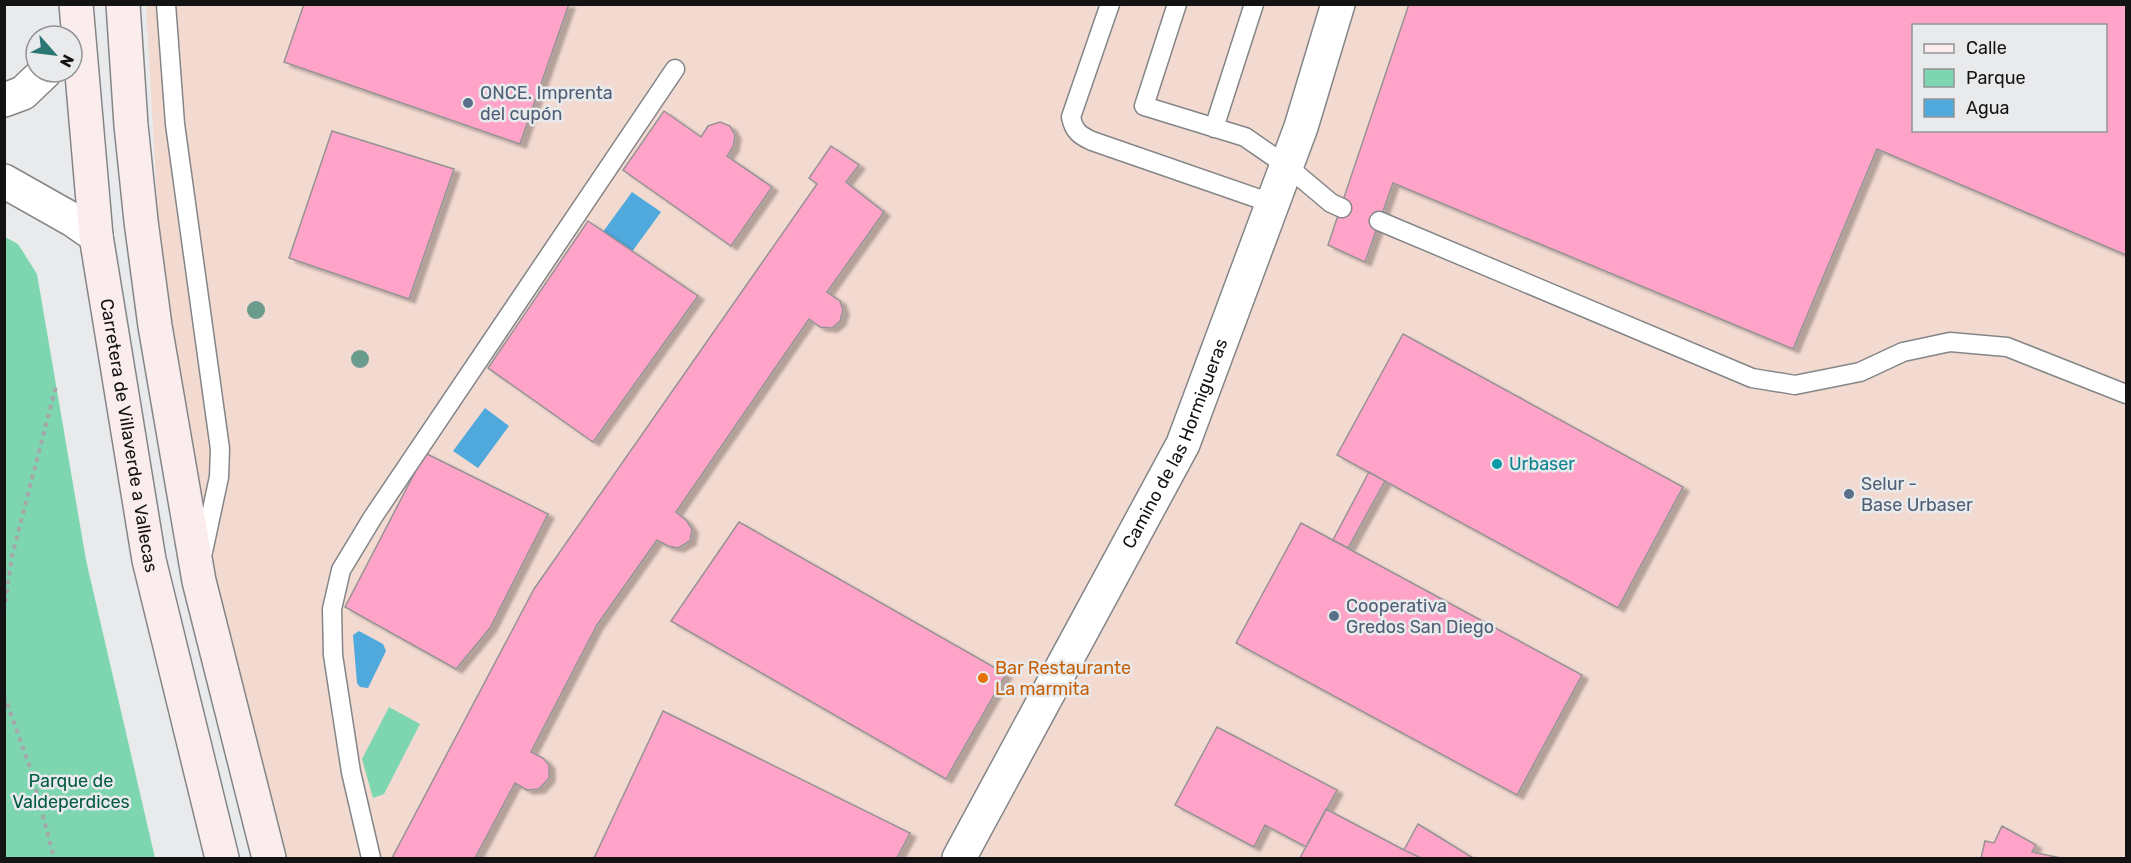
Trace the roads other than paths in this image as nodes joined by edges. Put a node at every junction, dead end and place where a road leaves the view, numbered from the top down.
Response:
1 (123, 4) edge
2 (166, 4) edge
3 (1110, 4) edge
4 (1177, 4) edge
5 (1254, 4) edge
6 (1338, 4) edge
7 (73, 20) edge
8 (675, 69) dead end
9 (32, 84) edge
10 (4, 100) edge
11 (1214, 128) junction
12 (1287, 166) junction
13 (4, 181) edge
14 (1274, 204) junction
15 (1342, 208) dead end
16 (1379, 221) dead end
17 (96, 236) junction
18 (2127, 394) edge
19 (199, 581) junction
20 (222, 858) edge
21 (269, 858) edge
22 (371, 858) edge
23 (958, 858) edge

1 - 19 main road
2 - 19 lane
3 - 14 lane
4 - 11 lane
5 - 11 lane
6 - 12 street, Camino de las Hormigueras
7 - 17 main road, Carretera de Villaverde a Vallecas
8 - 22 lane
9 - 10 street
11 - 12 lane
12 - 14 street, Camino de las Hormigueras
12 - 15 lane
13 - 17 street
14 - 23 street, Camino de las Hormigueras
16 - 18 lane
17 - 20 main road, Carretera de Villaverde a Vallecas
19 - 21 main road

